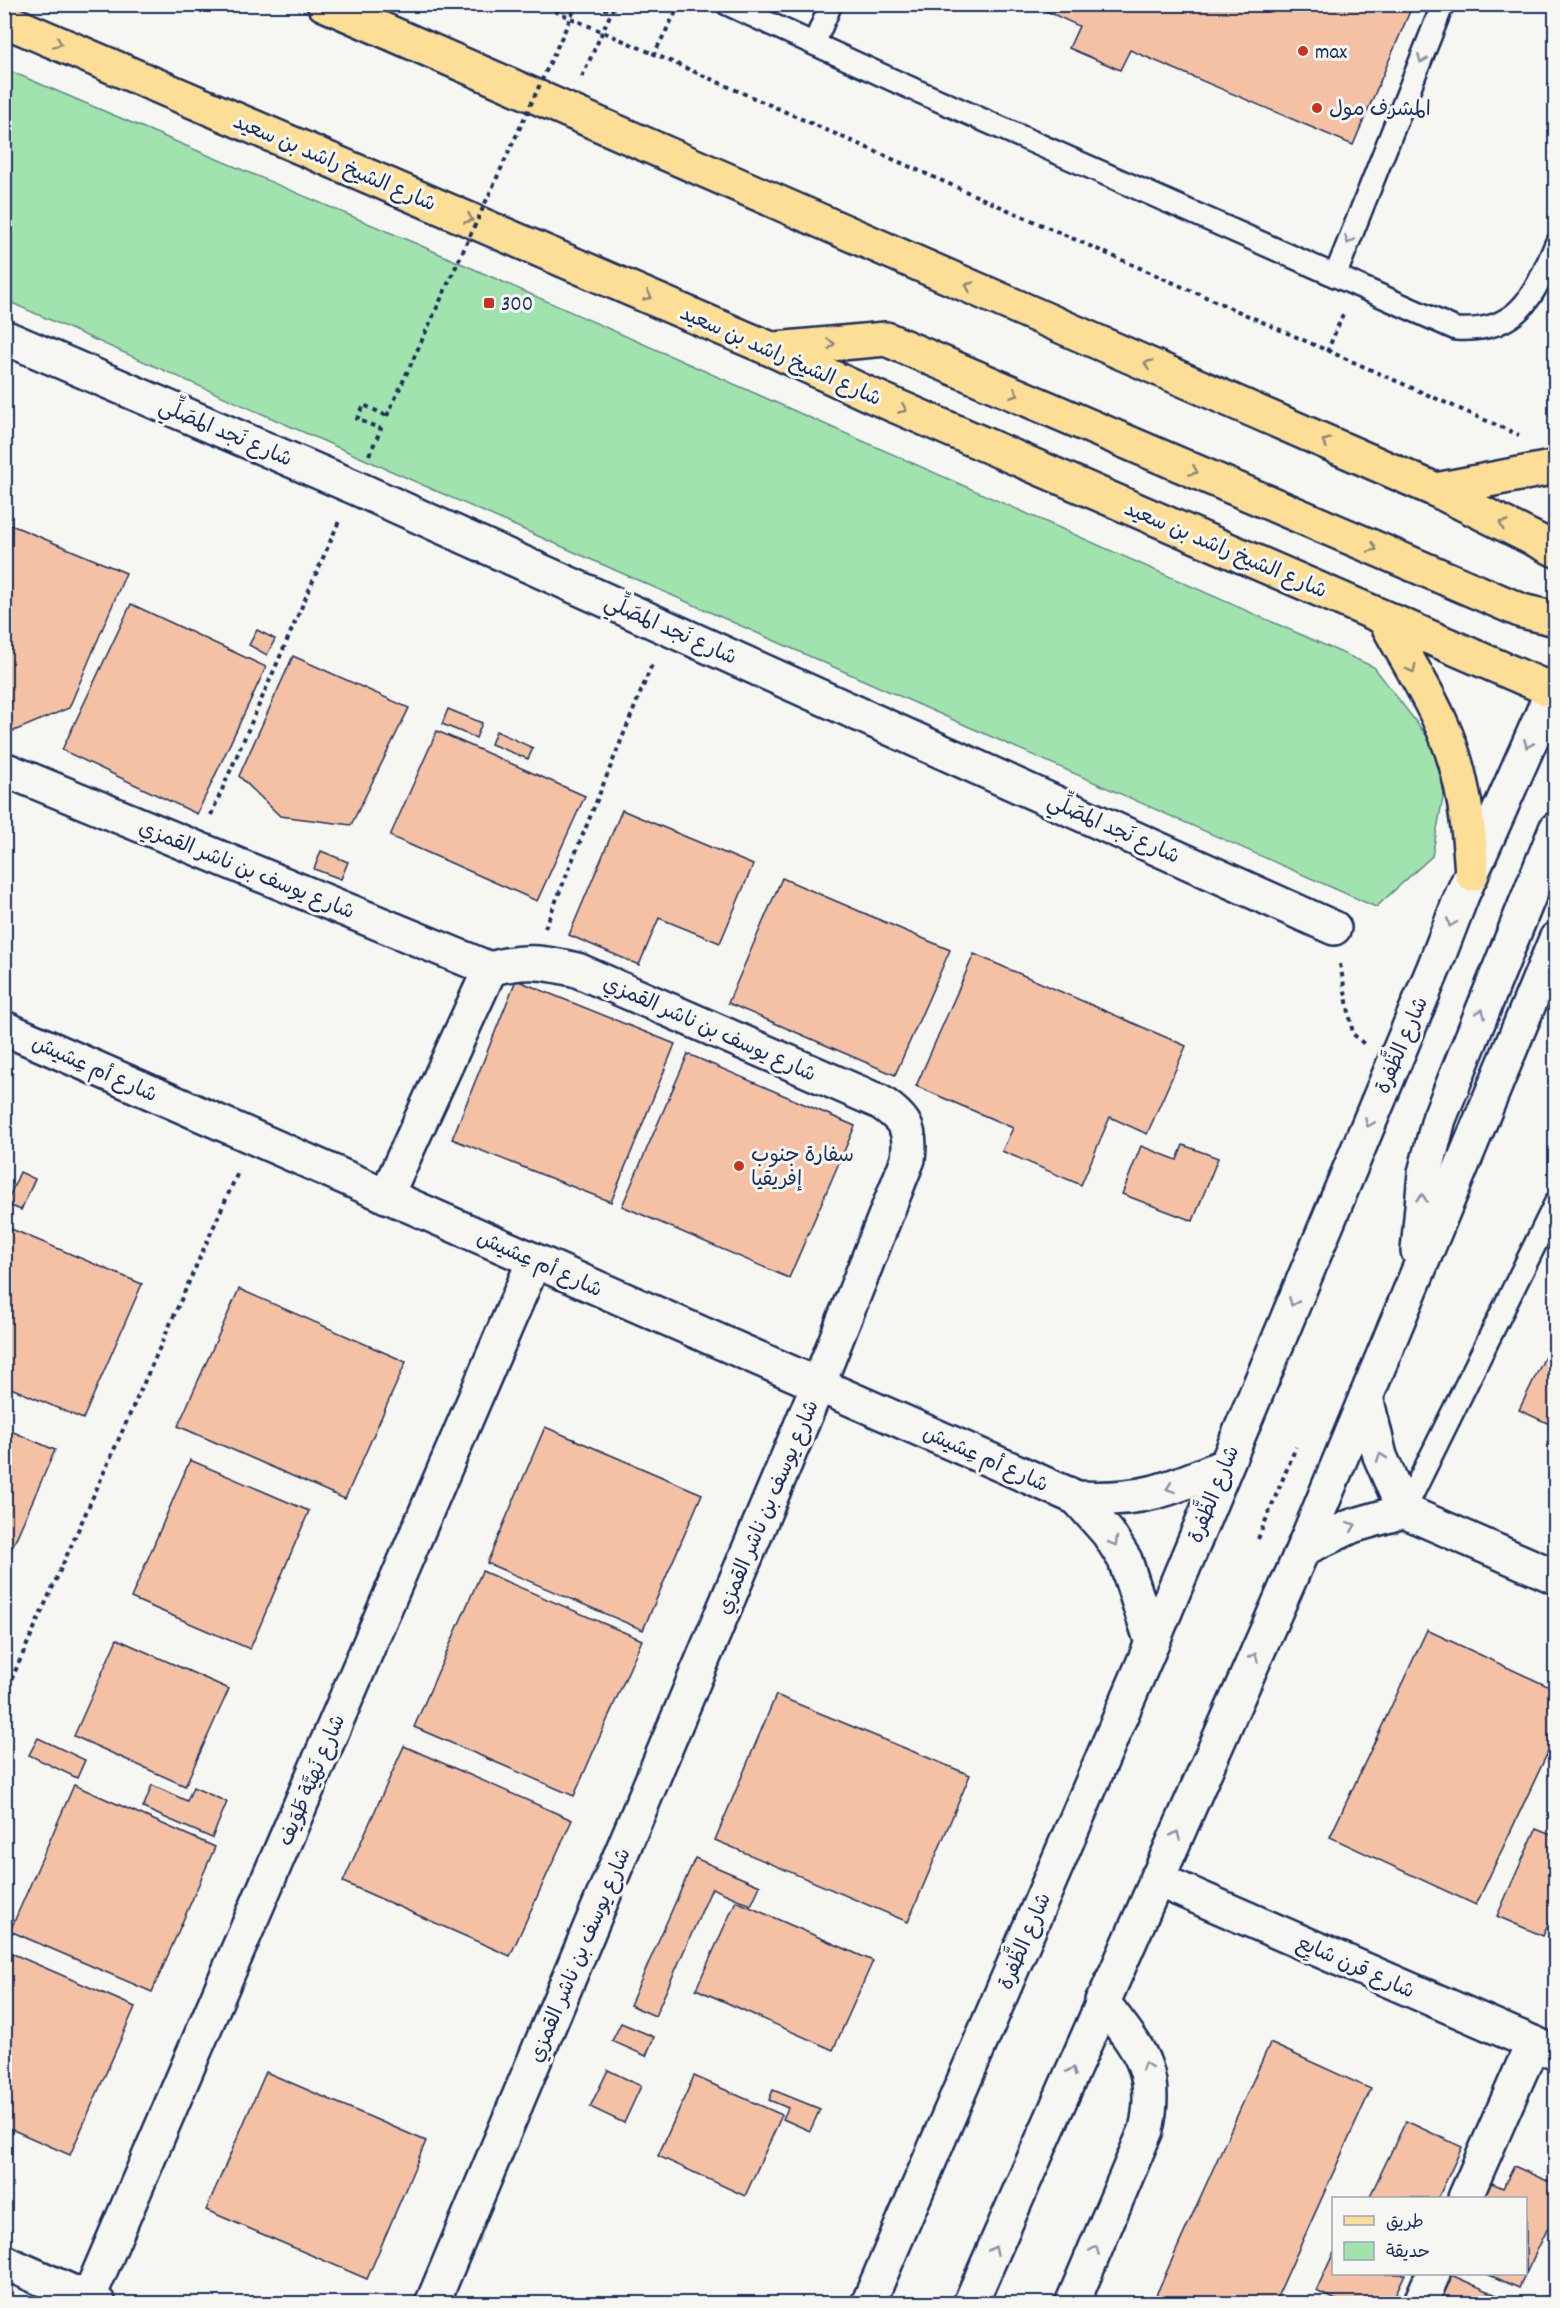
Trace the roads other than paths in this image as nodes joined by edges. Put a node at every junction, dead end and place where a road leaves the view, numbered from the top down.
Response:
1 (324, 4) edge
2 (727, 4) edge
3 (831, 4) edge
4 (1443, 4) edge
5 (4, 20) edge
6 (814, 44) junction
7 (1556, 244) edge
8 (1335, 276) junction
9 (4, 337) edge
10 (773, 350) junction
11 (1556, 468) edge
12 (1436, 490) junction
13 (1556, 550) edge
14 (1384, 618) junction
15 (1556, 619) edge
16 (1555, 689) edge
17 (4, 769) edge
18 (1556, 829) edge
19 (1472, 874) junction
20 (1334, 927) road end
21 (1556, 939) edge
22 (503, 965) junction
23 (4, 1028) edge
24 (386, 1197) junction
25 (1556, 1202) edge
26 (534, 1261) junction
27 (1417, 1277) junction
28 (818, 1385) junction
29 (1366, 1397) junction
30 (1224, 1466) junction
31 (1077, 1497) junction
32 (1404, 1511) junction
33 (1303, 1549) junction
34 (1556, 1577) edge
35 (1152, 1643) junction
36 (1156, 1879) junction
37 (1102, 2001) junction
38 (1544, 2048) edge
39 (1466, 2197) edge
40 (4, 2262) edge
41 (1433, 2275) edge
42 (94, 2301) edge
43 (432, 2304) edge
44 (868, 2304) edge
45 (970, 2304) edge
46 (1072, 2304) edge
47 (1419, 2304) edge

12 -> 1 main road
2 - 6 lane
3 - 6 lane
4 -> 8 lane
5 -> 10 main road, شارع الشيخ راشد بن سعيد
6 - 8 lane
7 - 8 lane
9 - 20 street, شارع نَجد المصَلِّي
10 -> 14 main road, شارع الشيخ راشد بن سعيد
10 -> 15 main road
11 - 12 main road
13 -> 12 main road
14 - 16 main road, شارع الشيخ راشد بن سعيد
14 -> 19 main road
16 -> 19 street, شارع الظَّفرة
17 - 22 street, شارع يوسف بن ناشر القمزي
27 -> 18 street
19 -> 30 street, شارع الظَّفرة
21 - 27 street
22 - 24 street
22 - 28 street, شارع يوسف بن ناشر القمزي
23 - 24 street, شارع أم عِشيش
24 - 26 street, شارع أم عِشيش
25 - 32 lane
26 - 28 street, شارع أم عِشيش
26 - 42 street, شارع نَهيَّة طَوَيف
27 - 29 street
28 - 31 street, شارع أم عِشيش
28 - 43 street, شارع يوسف بن ناشر القمزي
32 -> 29 street
29 - 33 street
30 -> 31 street, شارع أم عِشيش
30 - 35 street, شارع الظَّفرة
31 -> 35 street, شارع أم عِشيش
33 -> 32 street
32 - 34 street
36 -> 33 street
35 - 44 street, شارع الظَّفرة
36 - 37 street
36 - 38 street, شارع قرن شايِع
45 -> 37 street
46 -> 37 street
38 - 39 street
40 - 42 street
41 - 47 street

